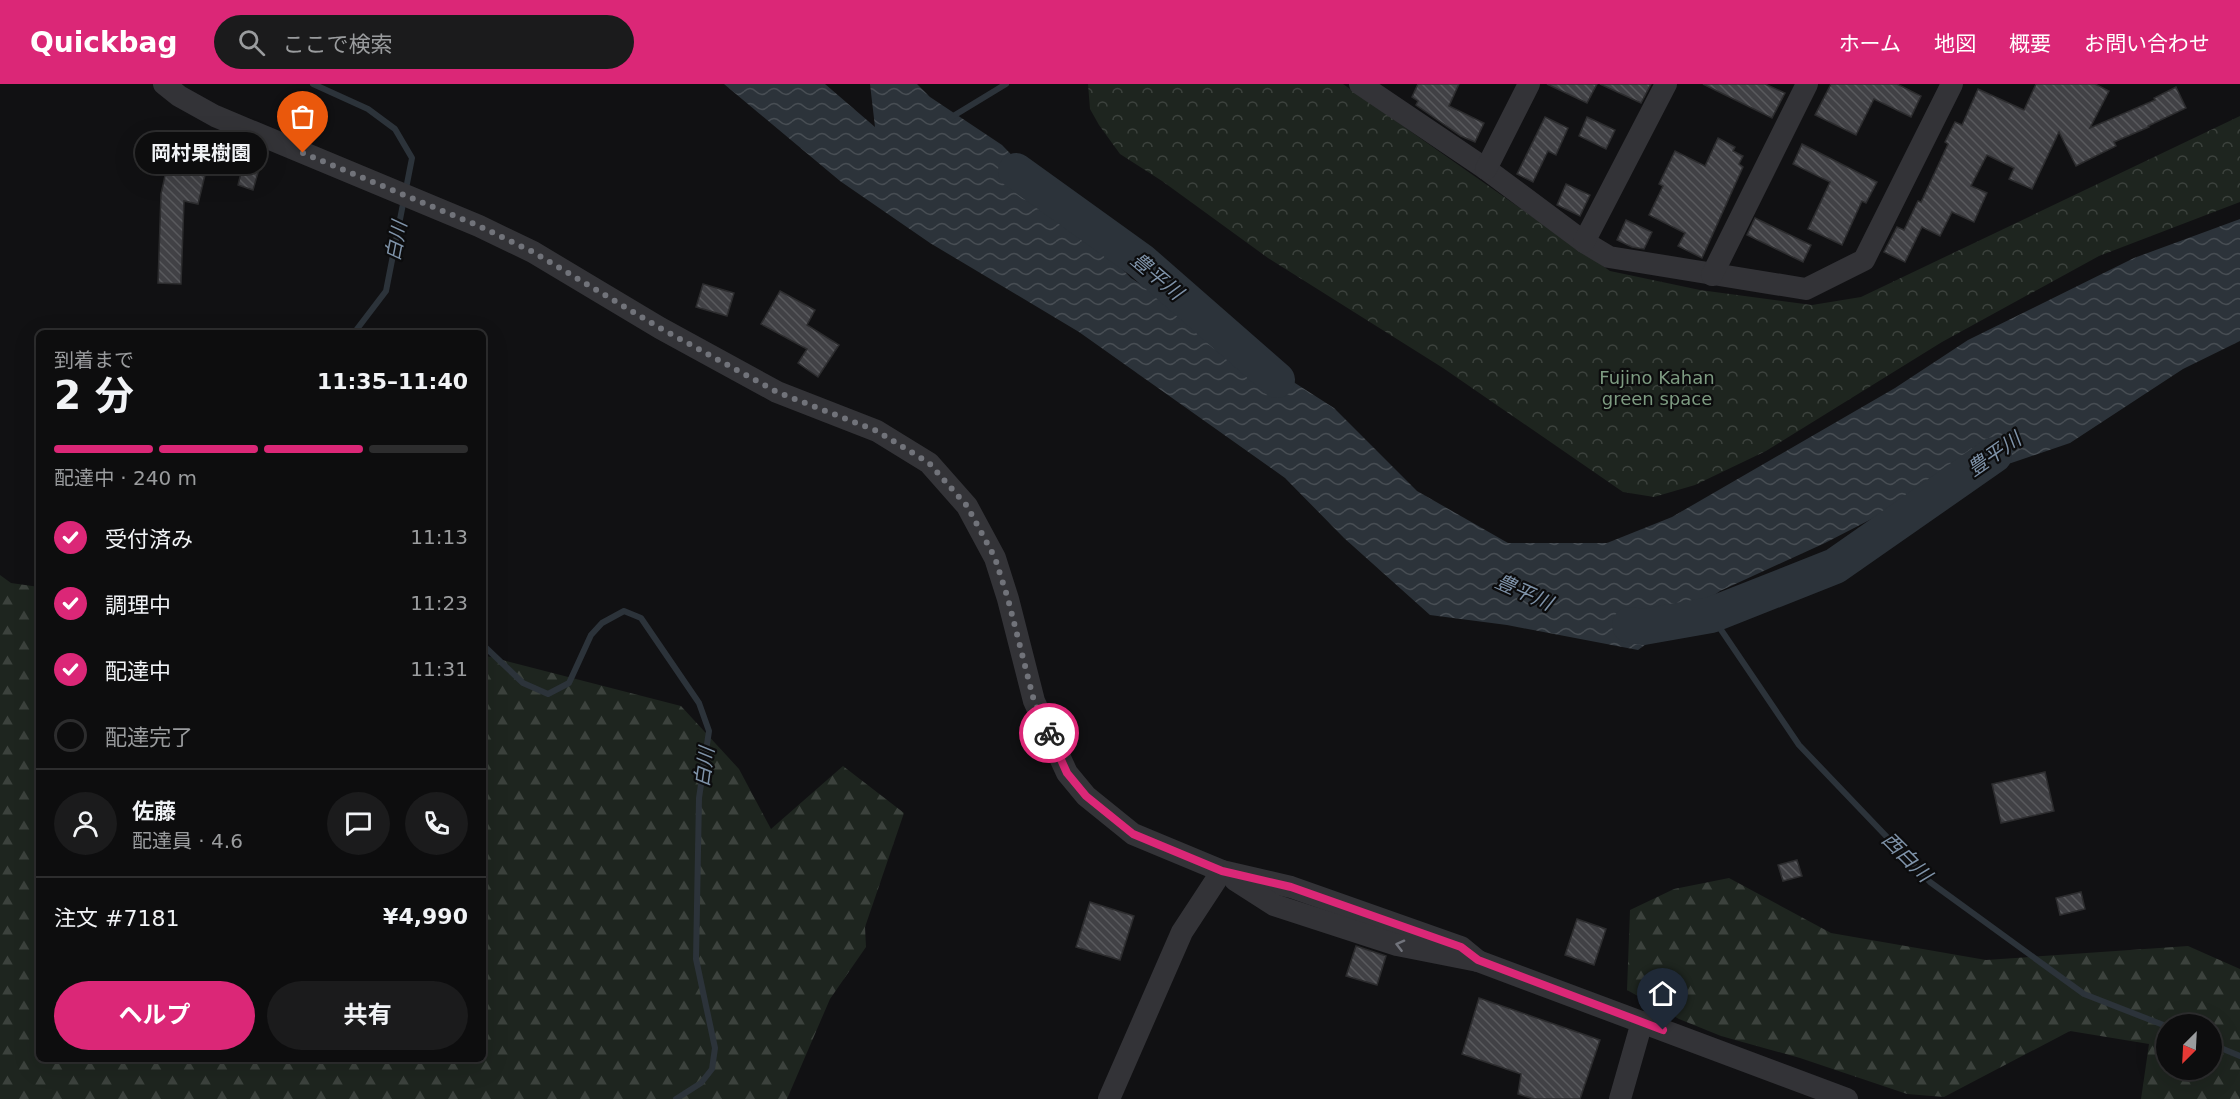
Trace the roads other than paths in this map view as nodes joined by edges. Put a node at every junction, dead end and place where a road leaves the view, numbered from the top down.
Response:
1 (164, 84) edge
2 (1360, 84) edge
3 (1529, 84) edge
4 (1666, 84) edge
5 (1807, 84) edge
6 (1952, 84) edge
7 (1389, 93) edge
8 (1486, 169) junction
9 (1584, 242) junction
10 (1712, 275) junction
11 (1222, 871) junction
12 (1642, 1022) junction
13 (1109, 1099) edge
14 (1620, 1099) edge
15 (1847, 1099) edge

1 - 11 street
2 - 7 street
3 - 8 street
4 - 9 street
5 - 10 street
6 - 10 street
7 - 8 street
8 - 9 street
9 - 10 street
11 - 12 street
11 - 13 street
12 - 14 street
12 - 15 street

